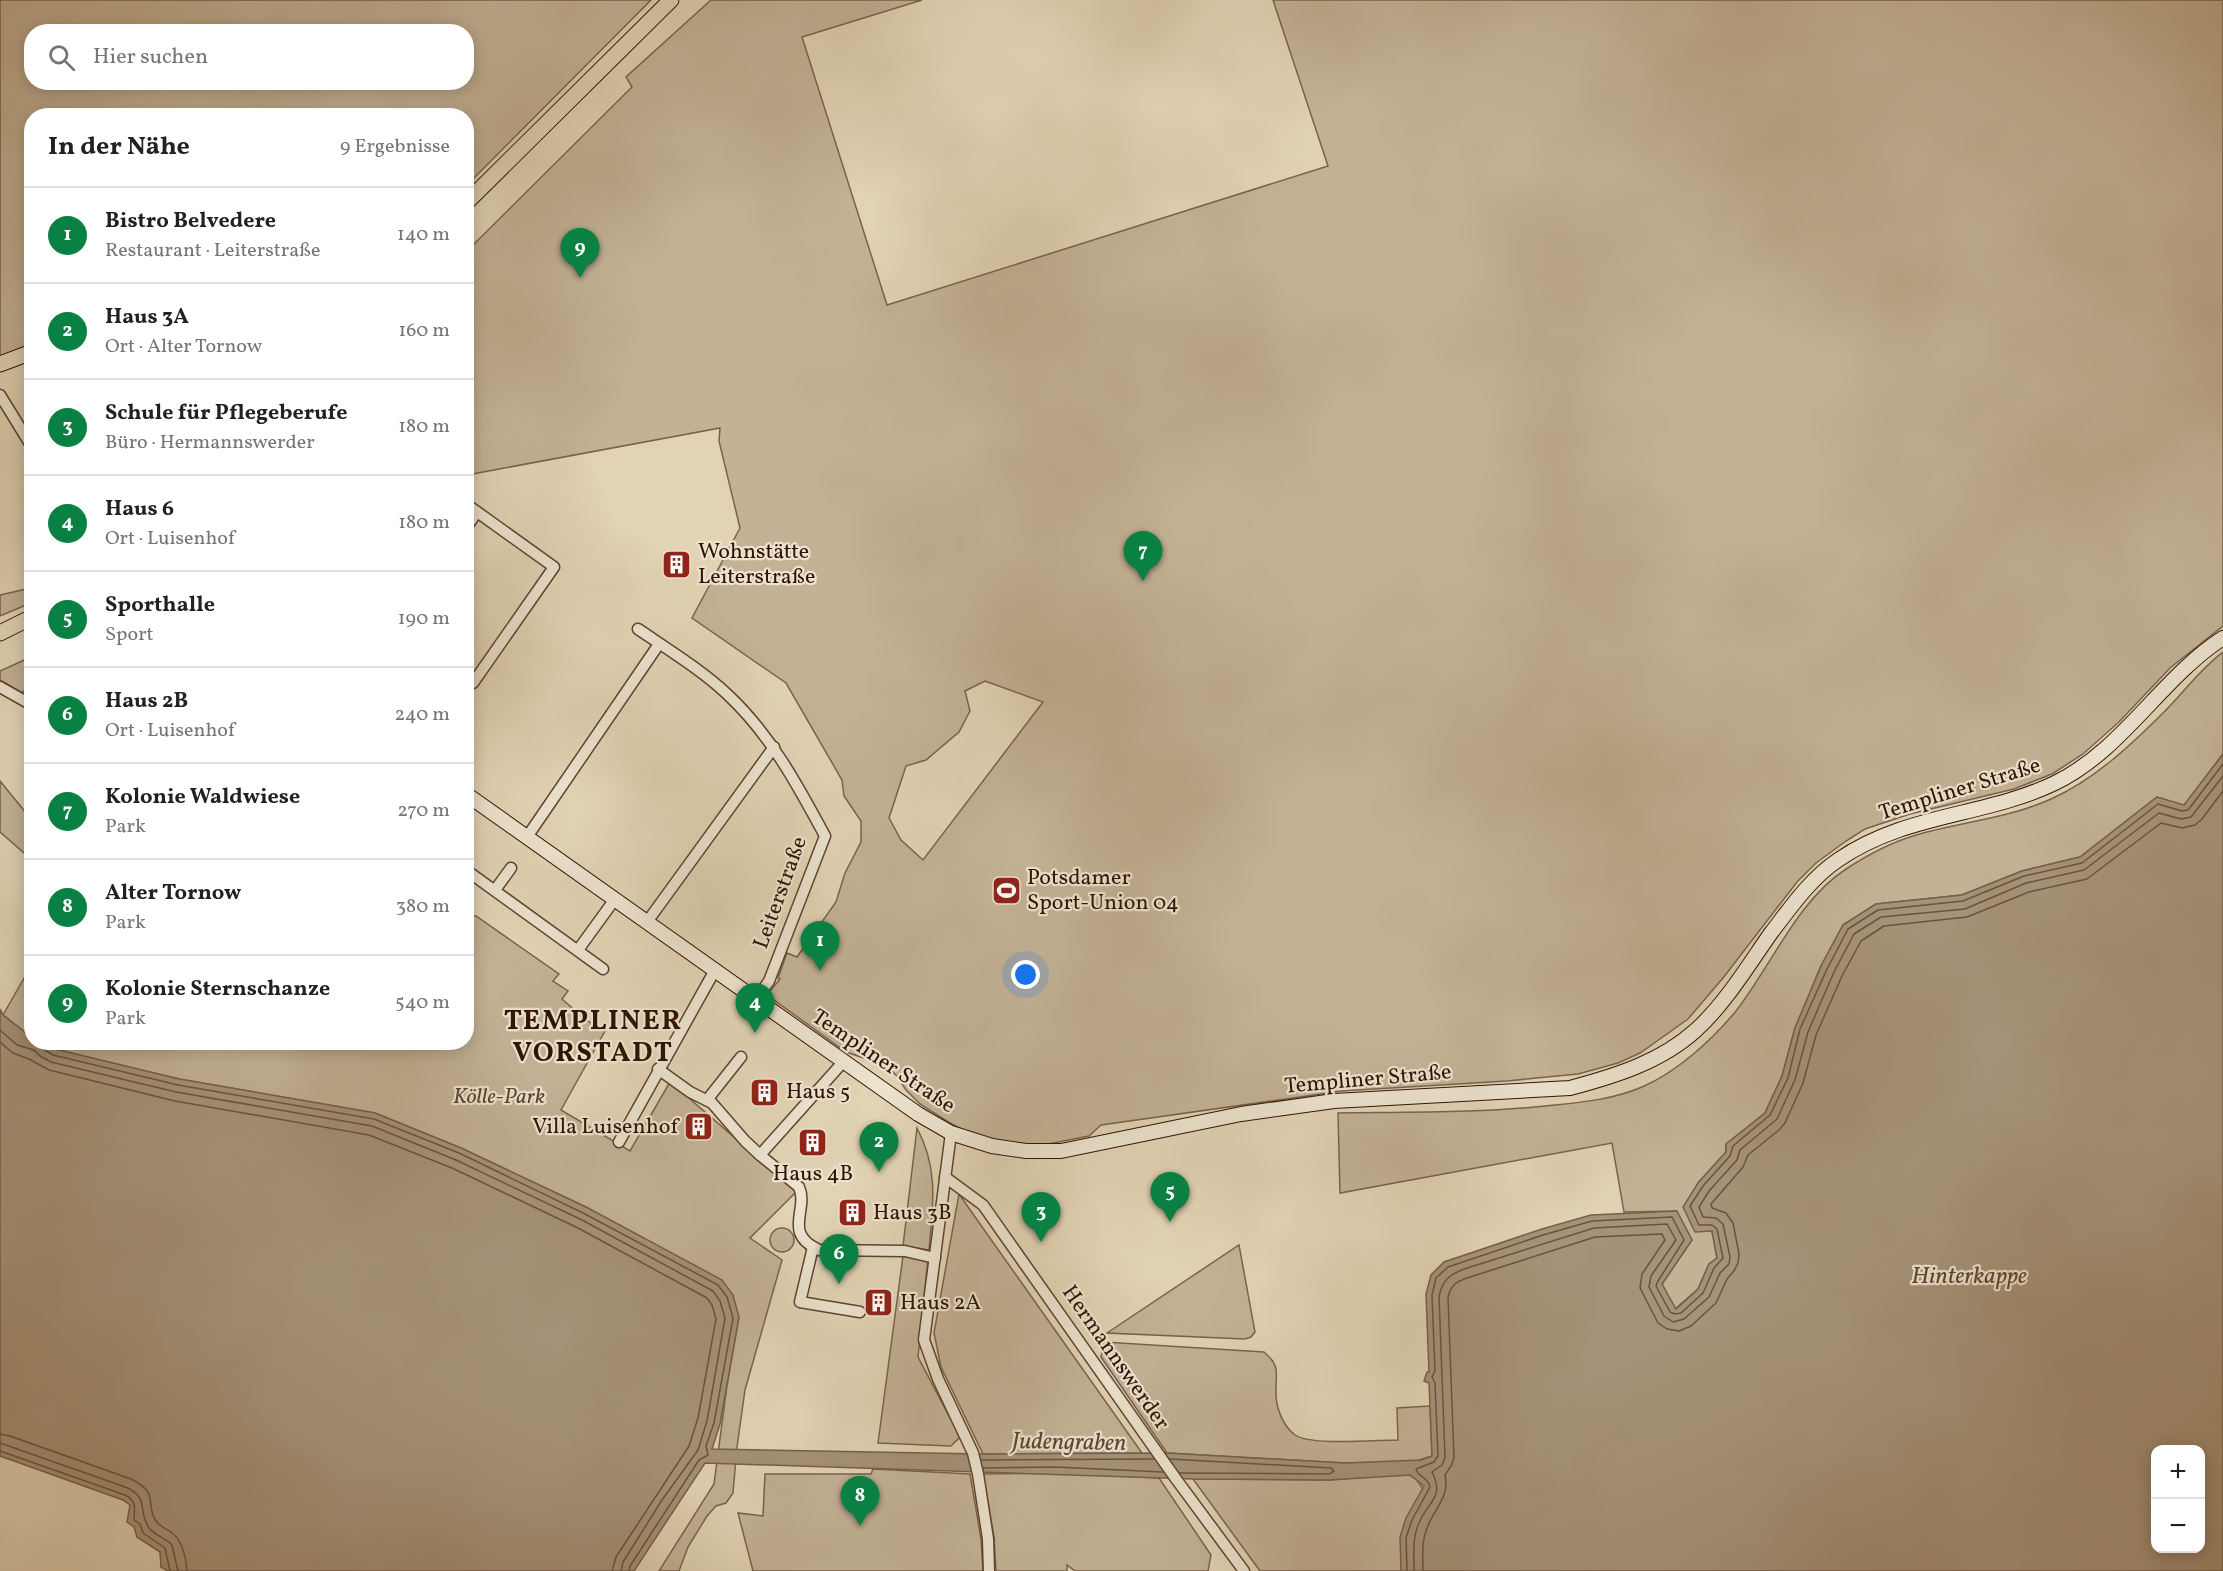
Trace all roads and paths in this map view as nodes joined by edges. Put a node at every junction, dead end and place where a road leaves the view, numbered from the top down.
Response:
1 (671, 0) edge
2 (474, 195) edge
3 (24, 355) edge
4 (0, 364) edge
5 (0, 395) edge
6 (24, 434) edge
7 (474, 510) edge
8 (477, 512) junction
9 (474, 516) edge
10 (24, 621) edge
11 (638, 628) dead end
12 (0, 633) edge
13 (2223, 639) edge
14 (659, 644) junction
15 (474, 682) edge
16 (0, 687) edge
17 (24, 700) edge
18 (774, 747) junction
19 (474, 800) edge
20 (527, 837) junction
21 (511, 868) dead end
22 (474, 876) edge
23 (495, 890) junction
24 (615, 899) junction
25 (648, 922) junction
26 (578, 950) junction
27 (603, 969) dead end
28 (715, 970) junction
29 (756, 999) junction
30 (741, 1057) dead end
31 (844, 1061) junction
32 (658, 1069) junction
33 (707, 1100) junction
34 (951, 1133) junction
35 (619, 1142) dead end
36 (760, 1155) junction
37 (945, 1177) junction
38 (813, 1247) junction
39 (934, 1258) junction
40 (860, 1312) dead end
41 (989, 1571) edge
42 (1245, 1571) edge

1 - 2 main road
3 - 4 main road
5 - 6 street
7 - 8 street
8 - 9 street
8 - 15 street
10 - 12 main road
11 - 14 street, Leiterstraße
13 - 34 street, Templiner Straße
14 - 18 street, Leiterstraße
14 - 20 street
16 - 17 street
18 - 25 street
18 - 29 street, Leiterstraße
19 - 20 street, Templiner Straße
20 - 24 street, Templiner Straße
21 - 23 street
22 - 23 street
23 - 26 street
24 - 25 street, Templiner Straße
24 - 26 street
25 - 28 street, Templiner Straße
26 - 27 street
28 - 29 street, Templiner Straße
28 - 32 street
29 - 31 street, Templiner Straße
30 - 33 street
31 - 34 street, Templiner Straße
31 - 36 street
32 - 33 street
32 - 35 street
33 - 36 street
34 - 37 street
36 - 38 street
37 - 39 street
37 - 42 street, Hermannswerder
38 - 39 street
38 - 40 street
39 - 41 street

